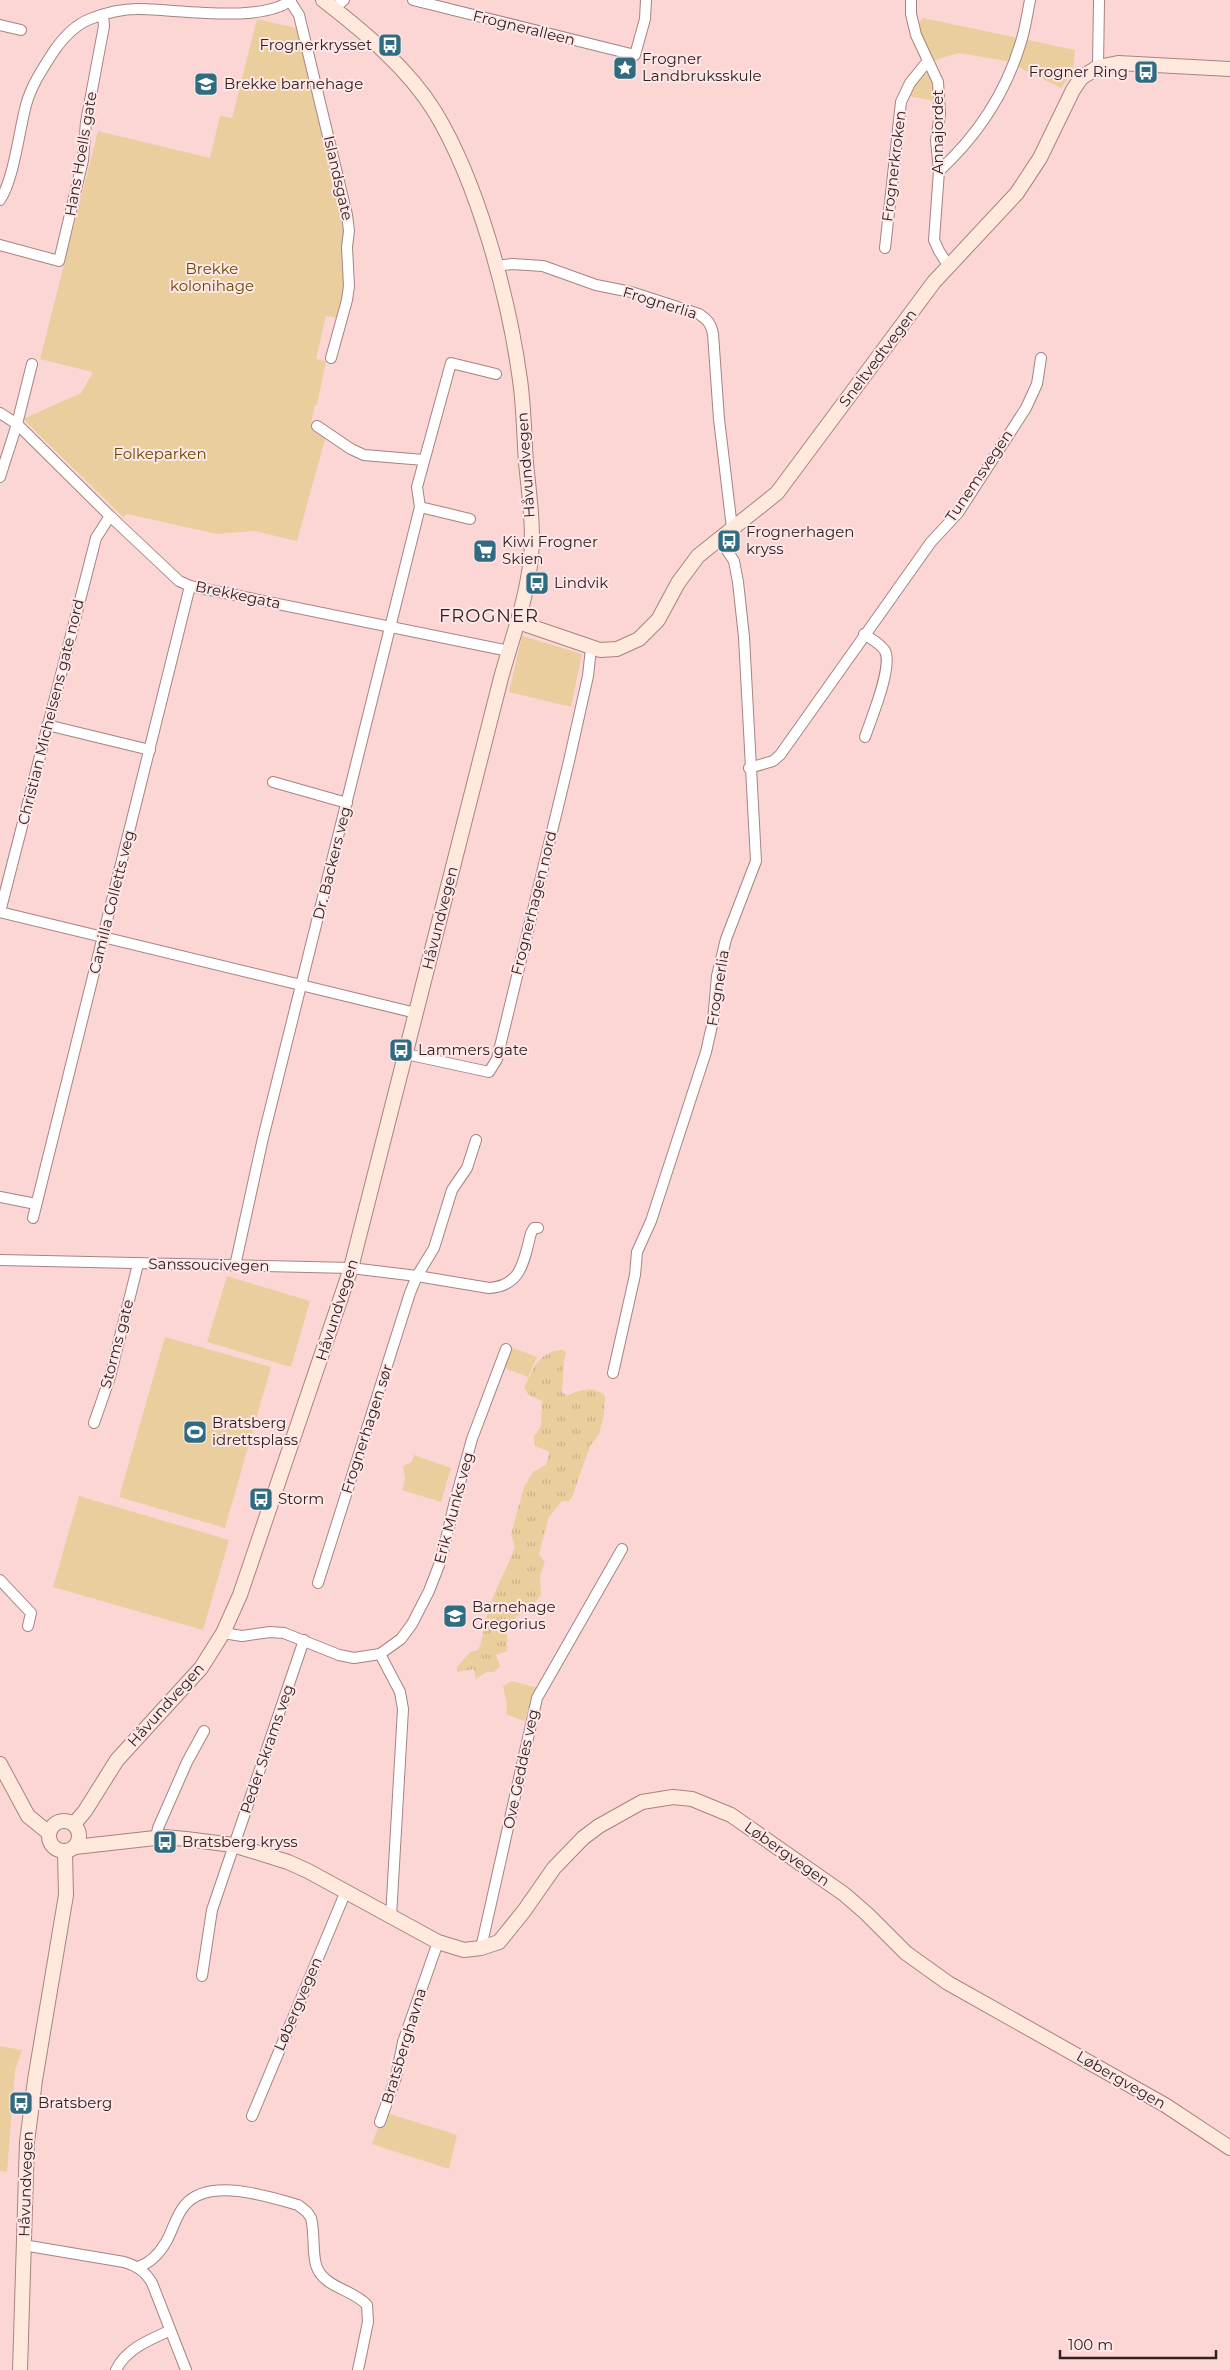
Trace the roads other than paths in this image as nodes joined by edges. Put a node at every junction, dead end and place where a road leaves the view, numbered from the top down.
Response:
1 (413, 0) edge
2 (646, 0) edge
3 (911, 0) edge
4 (1030, 0) edge
5 (1099, 0) edge
6 (290, 1) edge
7 (334, 3) edge
8 (103, 15) junction
9 (0, 25) edge
10 (20, 30) dead end
11 (927, 62) junction
12 (1098, 67) junction
13 (1230, 69) edge
14 (939, 171) junction
15 (0, 200) edge
16 (0, 245) edge
17 (885, 248) dead end
18 (948, 265) junction
19 (496, 266) junction
20 (331, 358) dead end
21 (1041, 358) dead end
22 (32, 364) dead end
23 (496, 374) dead end
24 (0, 413) edge
25 (17, 424) junction
26 (317, 426) dead end
27 (424, 460) junction
28 (0, 477) edge
29 (420, 507) junction
30 (110, 516) junction
31 (470, 519) dead end
32 (732, 528) junction
33 (719, 538) junction
34 (190, 586) junction
35 (518, 622) junction
36 (391, 627) junction
37 (864, 634) junction
38 (591, 648) junction
39 (509, 651) junction
40 (47, 725) junction
41 (865, 737) dead end
42 (150, 750) junction
43 (750, 768) junction
44 (273, 782) dead end
45 (347, 803) junction
46 (0, 912) edge
47 (103, 938) junction
48 (302, 987) junction
49 (416, 1013) junction
50 (406, 1054) junction
51 (476, 1140) dead end
52 (0, 1198) edge
53 (36, 1204) junction
54 (34, 1218) dead end
55 (538, 1228) dead end
56 (0, 1260) edge
57 (138, 1264) junction
58 (235, 1266) junction
59 (351, 1268) junction
60 (417, 1276) junction
61 (506, 1349) dead end
62 (613, 1373) dead end
63 (94, 1423) dead end
64 (622, 1549) dead end
65 (0, 1580) edge
66 (318, 1583) dead end
67 (28, 1626) dead end
68 (223, 1633) junction
69 (304, 1640) junction
70 (380, 1654) junction
71 (204, 1731) dead end
72 (0, 1764) edge
73 (77, 1828) junction
74 (49, 1833) junction
75 (156, 1838) junction
76 (98, 1844) junction
77 (233, 1845) junction
78 (70, 1849) junction
79 (346, 1891) junction
80 (391, 1917) junction
81 (438, 1942) junction
82 (481, 1948) junction
83 (202, 1976) dead end
84 (252, 2116) dead end
85 (380, 2122) dead end
86 (1230, 2148) edge
87 (23, 2245) junction
88 (138, 2267) junction
89 (169, 2331) junction
90 (20, 2370) edge
91 (116, 2370) edge
92 (186, 2370) edge
93 (358, 2370) edge

1 - 2 street, Frogneralleen
3 - 11 street, Annajordet
4 - 14 street
5 - 12 street
6 - 8 street
6 - 20 street, Islandsgate
7 - 19 main road, Håvundvegen
8 - 15 street
8 - 16 street, Hans Hoells gate
9 - 10 street
11 - 14 street, Annajordet
11 - 17 street, Frognerkroken
12 - 13 main road
12 - 18 main road, Sneltvedtvegen
14 - 18 street, Annajordet
18 - 32 main road, Sneltvedtvegen
19 - 32 street, Frognerlia
19 - 35 main road, Håvundvegen
21 - 37 street, Tunemsvegen
22 - 25 street
23 - 27 street, Dr. Backers veg
24 - 25 street, Brekkegata
25 - 28 street
25 - 30 street, Brekkegata
26 - 27 street
27 - 29 street, Dr. Backers veg
29 - 31 street
29 - 36 street, Dr. Backers veg
30 - 34 street, Brekkegata
30 - 40 street, Christian Michelsens gate nord
32 - 33 main road, Sneltvedtvegen
33 - 38 main road, Sneltvedtvegen
33 - 43 street, Frognerlia
34 - 36 street, Brekkegata
34 - 42 street, Camilla Colletts veg
35 - 38 main road, Sneltvedtvegen
35 - 39 main road, Håvundvegen
36 - 39 street, Brekkegata
36 - 45 street, Dr. Backers veg
37 - 41 street
37 - 43 street, Tunemsvegen
38 - 50 street, Frognerhagen nord
39 - 49 main road, Håvundvegen
40 - 42 street
40 - 46 street, Christian Michelsens gate nord
42 - 47 street, Camilla Colletts veg
43 - 62 street, Frognerlia
44 - 45 street
45 - 48 street, Dr. Backers veg
46 - 47 street
47 - 48 street
47 - 53 street, Camilla Colletts veg
48 - 49 street
48 - 58 street, Dr. Backers veg
49 - 50 main road, Håvundvegen
50 - 59 main road, Håvundvegen
51 - 60 street
52 - 53 street
53 - 54 street, Camilla Colletts veg
55 - 60 street, Sanssoucivegen
56 - 57 street, Sanssoucivegen
57 - 58 street, Sanssoucivegen
57 - 63 street, Storms gate
58 - 59 street, Sanssoucivegen
59 - 60 street, Sanssoucivegen
59 - 68 main road, Håvundvegen
60 - 66 street, Frognerhagen sør
61 - 70 street, Erik Munks veg
64 - 82 street, Ove Geddes veg
65 - 67 street
68 - 69 street, Erik Munks veg
68 - 73 main road, Håvundvegen
69 - 70 street, Erik Munks veg
69 - 77 street, Peder Skrams veg
70 - 80 street
71 - 75 street
72 - 74 main road
73 - 74 main road
73 - 76 main road
73 - 78 main road
74 - 78 main road
75 - 76 main road, Løbergvegen
75 - 77 main road, Løbergvegen
76 - 78 main road, Løbergvegen
77 - 79 main road, Løbergvegen
77 - 83 street, Peder Skrams veg
78 - 87 main road, Håvundvegen
79 - 80 main road, Løbergvegen
79 - 84 street, Løbergvegen
80 - 81 main road, Løbergvegen
81 - 82 main road, Løbergvegen
81 - 85 street, Bratsberghavna
82 - 86 main road, Løbergvegen
87 - 88 street
87 - 90 main road, Håvundvegen
88 - 89 street
88 - 93 street
89 - 91 street
89 - 92 street

